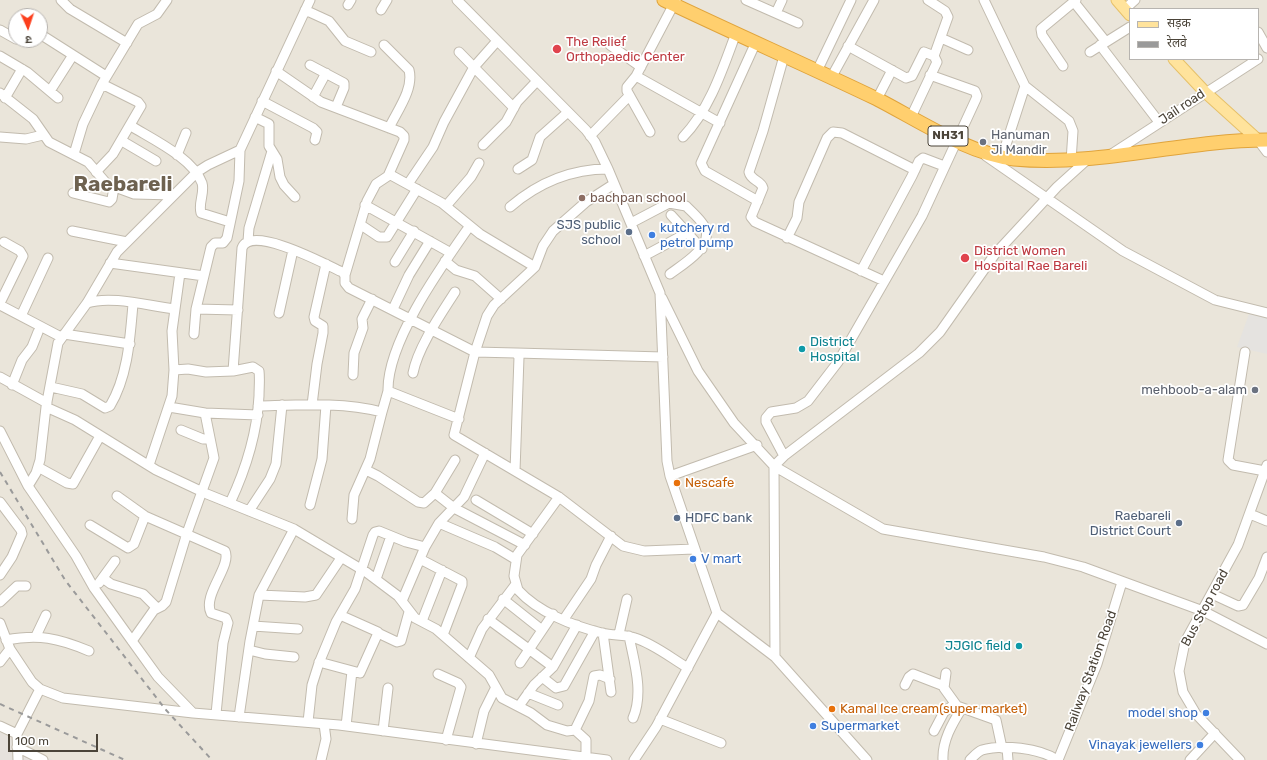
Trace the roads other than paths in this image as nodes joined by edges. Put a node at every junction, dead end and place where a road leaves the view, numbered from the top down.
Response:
1 (61, 0) edge
2 (167, 0) edge
3 (310, 0) edge
4 (387, 0) edge
5 (457, 0) edge
6 (746, 0) edge
7 (782, 0) edge
8 (851, 0) edge
9 (874, 0) edge
10 (928, 0) edge
11 (984, 0) edge
12 (1117, 0) edge
13 (1075, 1) edge
14 (671, 2) edge
15 (305, 10) junction
16 (381, 10) dead end
17 (1127, 12) edge
18 (776, 13) junction
19 (798, 23) dead end
20 (1129, 28) edge
21 (736, 33) junction
22 (1259, 34) edge
23 (941, 38) junction
24 (48, 39) edge
25 (497, 41) junction
26 (756, 42) junction
27 (127, 43) junction
28 (1103, 44) junction
29 (384, 45) dead end
30 (610, 45) dead end
31 (848, 46) junction
32 (1267, 48) edge
33 (968, 50) dead end
34 (370, 52) dead end
35 (459, 52) dead end
36 (1090, 52) dead end
37 (73, 55) junction
38 (0, 56) edge
39 (784, 56) junction
40 (934, 56) junction
41 (1175, 60) edge
42 (1256, 60) edge
43 (310, 65) dead end
44 (1063, 66) dead end
45 (474, 67) junction
46 (641, 68) junction
47 (22, 69) junction
48 (892, 70) junction
49 (276, 71) junction
50 (817, 71) junction
51 (326, 73) junction
52 (930, 75) junction
53 (636, 76) junction
54 (830, 78) junction
55 (104, 80) junction
56 (537, 81) junction
57 (1025, 86) junction
58 (50, 91) junction
59 (1205, 92) junction
60 (3, 96) edge
61 (629, 96) junction
62 (313, 97) junction
63 (58, 98) dead end
64 (877, 99) junction
65 (262, 101) junction
66 (336, 108) junction
67 (514, 108) junction
68 (568, 112) junction
69 (701, 113) junction
70 (255, 117) junction
71 (911, 117) junction
72 (1159, 122) junction
73 (720, 123) junction
74 (131, 126) junction
75 (389, 128) junction
76 (650, 132) dead end
77 (186, 133) dead end
78 (2, 134) edge
79 (43, 135) junction
80 (590, 136) junction
81 (683, 137) dead end
82 (315, 140) dead end
83 (956, 140) junction
84 (1262, 140) edge
85 (122, 141) junction
86 (483, 145) dead end
87 (978, 149) junction
88 (240, 150) junction
89 (272, 151) junction
90 (1267, 152) edge
91 (74, 154) junction
92 (177, 155) junction
93 (1107, 156) junction
94 (1002, 157) junction
95 (1088, 159) junction
96 (156, 161) dead end
97 (1071, 161) junction
98 (479, 163) dead end
99 (944, 166) junction
100 (608, 168) junction
101 (518, 169) dead end
102 (915, 170) junction
103 (96, 172) junction
104 (197, 172) junction
105 (389, 174) junction
106 (408, 184) junction
107 (614, 184) junction
108 (114, 187) junction
109 (417, 189) junction
110 (73, 193) dead end
111 (174, 195) junction
112 (295, 197) dead end
113 (1046, 199) junction
114 (758, 201) junction
115 (365, 205) junction
116 (446, 206) junction
117 (510, 207) dead end
118 (671, 215) dead end
119 (230, 222) junction
120 (398, 222) junction
121 (630, 223) junction
122 (361, 225) junction
123 (469, 227) junction
124 (72, 231) dead end
125 (414, 231) junction
126 (687, 233) junction
127 (227, 238) junction
128 (787, 238) junction
129 (430, 241) junction
130 (4, 242) dead end
131 (127, 242) junction
132 (246, 243) junction
133 (702, 249) junction
134 (293, 250) junction
135 (451, 253) junction
136 (644, 256) junction
137 (48, 258) dead end
138 (445, 261) junction
139 (110, 262) junction
140 (395, 262) dead end
141 (326, 264) junction
142 (534, 267) junction
143 (861, 271) junction
144 (180, 273) junction
145 (670, 274) dead end
146 (345, 275) junction
147 (204, 276) junction
148 (884, 281) junction
149 (455, 292) dead end
150 (660, 292) junction
151 (372, 299) junction
152 (501, 299) junction
153 (87, 303) junction
154 (0, 304) edge
155 (133, 304) junction
156 (174, 309) junction
157 (196, 309) junction
158 (393, 309) junction
159 (238, 310) junction
160 (279, 313) dead end
161 (1267, 313) edge
162 (21, 316) junction
163 (412, 319) junction
164 (432, 330) junction
165 (38, 332) dead end
166 (194, 334) dead end
167 (62, 336) junction
168 (130, 344) junction
169 (475, 352) junction
170 (1245, 352) dead end
171 (516, 353) junction
172 (663, 357) junction
173 (174, 370) junction
174 (233, 371) junction
175 (413, 373) dead end
176 (353, 375) dead end
177 (0, 377) edge
178 (12, 385) junction
179 (51, 387) junction
180 (388, 391) junction
181 (46, 405) junction
182 (282, 405) junction
183 (312, 405) junction
184 (326, 405) junction
185 (169, 407) junction
186 (258, 411) junction
187 (382, 412) junction
188 (205, 413) junction
189 (459, 418) junction
190 (181, 430) dead end
191 (0, 432) edge
192 (100, 436) junction
193 (210, 439) junction
194 (757, 445) junction
195 (485, 453) junction
196 (784, 456) junction
197 (455, 460) dead end
198 (149, 465) junction
199 (774, 466) junction
200 (38, 467) junction
201 (1266, 468) edge
202 (366, 470) junction
203 (515, 471) junction
204 (670, 476) junction
205 (28, 486) junction
206 (203, 492) junction
207 (435, 493) junction
208 (117, 496) dead end
209 (559, 497) junction
210 (476, 500) dead end
211 (0, 502) edge
212 (230, 503) junction
213 (310, 505) dead end
214 (454, 508) junction
215 (248, 511) junction
216 (1250, 514) junction
217 (145, 516) junction
218 (352, 519) dead end
219 (1267, 521) edge
220 (439, 523) junction
221 (90, 525) dead end
222 (294, 530) junction
223 (187, 533) junction
224 (533, 534) junction
225 (391, 536) junction
226 (611, 536) junction
227 (525, 545) junction
228 (425, 547) junction
229 (694, 549) junction
230 (1267, 557) edge
231 (341, 558) junction
232 (515, 559) junction
233 (420, 560) junction
234 (114, 561) dead end
235 (362, 570) junction
236 (442, 570) junction
237 (0, 575) edge
238 (104, 579) junction
239 (376, 579) junction
240 (1122, 582) junction
241 (516, 584) junction
242 (26, 586) dead end
243 (94, 588) junction
244 (1212, 594) junction
245 (259, 595) junction
246 (627, 599) dead end
247 (503, 600) junction
248 (402, 601) junction
249 (0, 602) edge
250 (157, 608) junction
251 (1203, 611) junction
252 (409, 612) junction
253 (717, 613) junction
254 (553, 614) junction
255 (46, 615) dead end
256 (340, 615) junction
257 (488, 619) junction
258 (564, 619) junction
259 (422, 621) junction
260 (0, 623) edge
261 (577, 625) junction
262 (253, 626) junction
263 (298, 629) dead end
264 (542, 630) junction
265 (378, 632) junction
266 (599, 632) junction
267 (619, 634) junction
268 (442, 635) junction
269 (36, 636) junction
270 (629, 636) junction
271 (6, 640) junction
272 (132, 641) junction
273 (1267, 644) edge
274 (530, 649) junction
275 (10, 650) junction
276 (249, 650) junction
277 (89, 651) dead end
278 (294, 657) dead end
279 (775, 657) junction
280 (469, 658) junction
281 (0, 662) edge
282 (319, 662) junction
283 (520, 663) dead end
284 (553, 666) junction
285 (688, 668) junction
286 (352, 671) junction
287 (946, 672) dead end
288 (438, 674) dead end
289 (542, 677) junction
290 (610, 679) junction
291 (905, 685) dead end
292 (944, 686) junction
293 (388, 688) dead end
294 (40, 689) junction
295 (495, 689) junction
296 (612, 692) dead end
297 (528, 693) junction
298 (558, 705) dead end
299 (519, 706) junction
300 (958, 706) junction
301 (193, 713) junction
302 (216, 714) junction
303 (239, 717) junction
304 (633, 718) dead end
305 (660, 719) junction
306 (308, 722) junction
307 (324, 724) junction
308 (0, 726) edge
309 (346, 726) junction
310 (575, 730) junction
311 (383, 731) junction
312 (934, 731) dead end
313 (1215, 733) junction
314 (17, 734) junction
315 (446, 740) junction
316 (721, 743) dead end
317 (476, 744) junction
318 (17, 747) junction
319 (1004, 748) junction
320 (586, 757) junction
321 (861, 758) edge
322 (18, 760) edge
323 (43, 760) edge
324 (321, 760) edge
325 (607, 760) edge
326 (634, 760) edge
327 (943, 760) edge
328 (970, 760) edge
329 (1008, 760) edge
330 (1057, 760) edge
331 (1190, 760) edge
332 (1240, 760) edge

1 - 27 street
2 - 27 street
3 - 15 street
4 - 16 street
5 - 25 street
6 - 18 street
7 - 18 street
8 - 50 street
9 - 31 street
10 - 23 street
11 - 57 street
12 - 17 main road
13 - 28 street
13 - 44 street
14 - 21 highway, NH31
14 - 46 street
15 - 34 street
15 - 49 street
18 - 19 street
20 - 28 street
21 - 26 highway, NH31
21 - 69 street
22 - 32 street
23 - 33 street
23 - 40 street
24 - 37 street
25 - 45 street
25 - 56 street
26 - 39 highway, NH31
26 - 73 street
27 - 55 street
28 - 36 street
28 - 72 street
29 - 75 street
30 - 46 street
31 - 48 street
31 - 54 street
35 - 45 street
37 - 55 street
37 - 58 street
38 - 47 street
39 - 50 highway, NH31
39 - 114 street
40 - 48 street
40 - 52 street
41 - 59 main road
42 - 59 street, Jail road
43 - 51 street
45 - 67 street
45 - 106 street
46 - 53 street
47 - 58 street
47 - 60 street
48 - 64 street
49 - 62 street
49 - 65 street
50 - 54 highway, NH31
51 - 62 street
51 - 66 street
52 - 71 street
52 - 83 street
53 - 61 street
53 - 69 street
54 - 64 highway, NH31
55 - 74 street
55 - 91 street
56 - 67 street
56 - 68 street
57 - 94 street
57 - 97 street
58 - 63 street
59 - 72 street, Jail road
59 - 84 main road
60 - 79 street
61 - 76 street
61 - 80 street
62 - 66 street
64 - 71 highway, NH31
65 - 70 street
65 - 82 street
66 - 75 street
67 - 86 street
68 - 80 street
68 - 101 street
69 - 73 street
69 - 81 street
70 - 88 street
70 - 89 street
71 - 83 highway, NH31
72 - 93 street, Jail road
73 - 114 street
74 - 85 street
74 - 92 street
75 - 105 street
77 - 92 street
78 - 79 street
79 - 91 street
80 - 100 street
83 - 87 highway, NH31
83 - 99 street
84 - 90 street
84 - 93 highway, NH31
85 - 96 street
85 - 103 street
87 - 94 highway, NH31
87 - 113 street
88 - 104 street
88 - 119 street
89 - 112 street
89 - 132 street
91 - 103 street
92 - 104 street
93 - 95 highway, NH31
94 - 97 highway, NH31
95 - 97 highway, NH31
95 - 113 street
98 - 116 street
99 - 102 street
99 - 148 street
100 - 107 street
100 - 117 street
102 - 128 street
102 - 143 street
103 - 108 street
104 - 111 street
104 - 119 street
105 - 106 street
105 - 115 street
106 - 109 street
107 - 121 street
107 - 142 street
108 - 110 street
108 - 111 street
109 - 116 street
109 - 120 street
111 - 131 street
113 - 161 street
113 - 196 street
114 - 128 street
115 - 120 street
115 - 122 street
116 - 123 street
118 - 126 street
119 - 127 street
120 - 122 street
120 - 125 street
121 - 133 street
121 - 136 street
122 - 146 street
123 - 135 street
123 - 142 street
124 - 131 street
125 - 129 street
125 - 140 street
126 - 133 street
126 - 136 street
127 - 132 street
127 - 147 street
128 - 143 street
129 - 135 street
129 - 158 street
130 - 154 street
131 - 139 street
132 - 134 street
132 - 159 street
133 - 145 street
134 - 141 street
134 - 160 street
135 - 138 street
136 - 150 street
137 - 162 street
138 - 152 street
138 - 163 street
139 - 144 street
139 - 153 street
141 - 146 street
141 - 183 street
142 - 152 street
143 - 148 street
144 - 147 street
144 - 156 street
146 - 151 street
147 - 157 street
148 - 196 street
149 - 164 street
150 - 172 street
150 - 194 street
151 - 158 street
151 - 176 street
152 - 169 street
153 - 155 street
153 - 167 street
154 - 162 street
155 - 156 street
155 - 168 street
156 - 173 street
157 - 159 street
157 - 166 street
158 - 163 street
159 - 174 street
162 - 167 street
163 - 164 street
163 - 180 street
164 - 169 street
164 - 175 street
165 - 178 street
167 - 168 street
167 - 179 street
168 - 179 street
169 - 171 street
169 - 189 street
170 - 201 street
171 - 172 street
171 - 203 street
172 - 204 street
173 - 174 street
173 - 185 street
174 - 186 street
177 - 178 street
178 - 181 street
179 - 181 street
180 - 187 street
180 - 189 street
181 - 192 street
181 - 200 street
182 - 183 street
182 - 186 street
182 - 215 street
183 - 184 street
184 - 187 street
184 - 213 street
185 - 188 street
185 - 198 street
186 - 188 street
186 - 212 street
187 - 202 street
188 - 193 street
189 - 195 street
190 - 193 street
191 - 205 street
192 - 198 street
192 - 200 street
193 - 206 street
194 - 199 street
194 - 204 street
195 - 203 street
195 - 214 street
196 - 199 street
197 - 207 street
198 - 206 street
199 - 240 street
199 - 279 street
200 - 205 street
201 - 216 street, Bus Stop road
202 - 207 street
202 - 218 street
203 - 209 street
204 - 229 street
205 - 243 street
206 - 212 street
206 - 223 street
207 - 214 street
208 - 217 street
209 - 224 street
209 - 226 street
210 - 224 street
211 - 237 street
212 - 215 street
214 - 220 street
214 - 227 street
215 - 222 street
216 - 219 street
216 - 244 street, Bus Stop road
217 - 221 street
217 - 223 street
220 - 228 street
220 - 232 street
222 - 231 street
222 - 245 street
223 - 250 street
223 - 302 street
224 - 227 street
225 - 228 street
225 - 235 street
225 - 239 street
226 - 229 street
226 - 258 street
227 - 232 street
228 - 233 street
229 - 253 street
230 - 244 street
231 - 235 street
231 - 245 street
232 - 241 street
233 - 236 street
233 - 248 street
234 - 238 street
235 - 239 street
235 - 256 street
236 - 259 street
236 - 268 street
238 - 243 street
238 - 250 street
239 - 248 street
240 - 251 street
240 - 330 street, Railway Station Road
241 - 247 street
241 - 254 street
242 - 249 street
243 - 272 street
244 - 251 street, Bus Stop road
245 - 262 street
246 - 267 street
247 - 257 street
247 - 264 street
248 - 252 street
250 - 272 street
251 - 273 street
251 - 313 street, Bus Stop road
252 - 259 street
252 - 265 street
253 - 279 street
253 - 285 street
254 - 258 street
254 - 264 street
255 - 269 street
256 - 265 street
256 - 282 street
257 - 274 street
257 - 280 street
258 - 261 street
259 - 268 street
260 - 271 street
261 - 266 street
261 - 284 street
262 - 263 street
262 - 276 street
264 - 274 street
265 - 286 street
266 - 267 street
266 - 289 street
266 - 290 street
267 - 270 street
268 - 280 street
269 - 271 street
269 - 277 street
270 - 285 street
270 - 304 street
271 - 275 street
272 - 301 street
274 - 283 street
274 - 284 street
275 - 281 street
275 - 294 street
276 - 278 street
276 - 303 street
279 - 321 street
280 - 295 street
282 - 286 street
282 - 306 street
284 - 289 street
285 - 305 street
286 - 309 street
287 - 292 street
288 - 315 street
289 - 297 street
290 - 296 street
290 - 310 street
291 - 292 street
292 - 300 street
293 - 311 street
294 - 301 street
294 - 314 street
295 - 299 street
295 - 317 street
297 - 298 street
297 - 299 street
299 - 310 street
300 - 312 street
300 - 319 street
300 - 327 street
301 - 302 street
302 - 303 street
303 - 306 street
305 - 316 street
305 - 326 street
306 - 307 street
307 - 309 street
307 - 324 street
308 - 314 street
309 - 311 street
310 - 320 street
311 - 315 street
313 - 331 street
313 - 332 street, Bus Stop road
314 - 318 street
315 - 317 street
317 - 320 street
318 - 322 street
318 - 323 street
319 - 328 street
319 - 329 street
319 - 330 street
320 - 325 street

